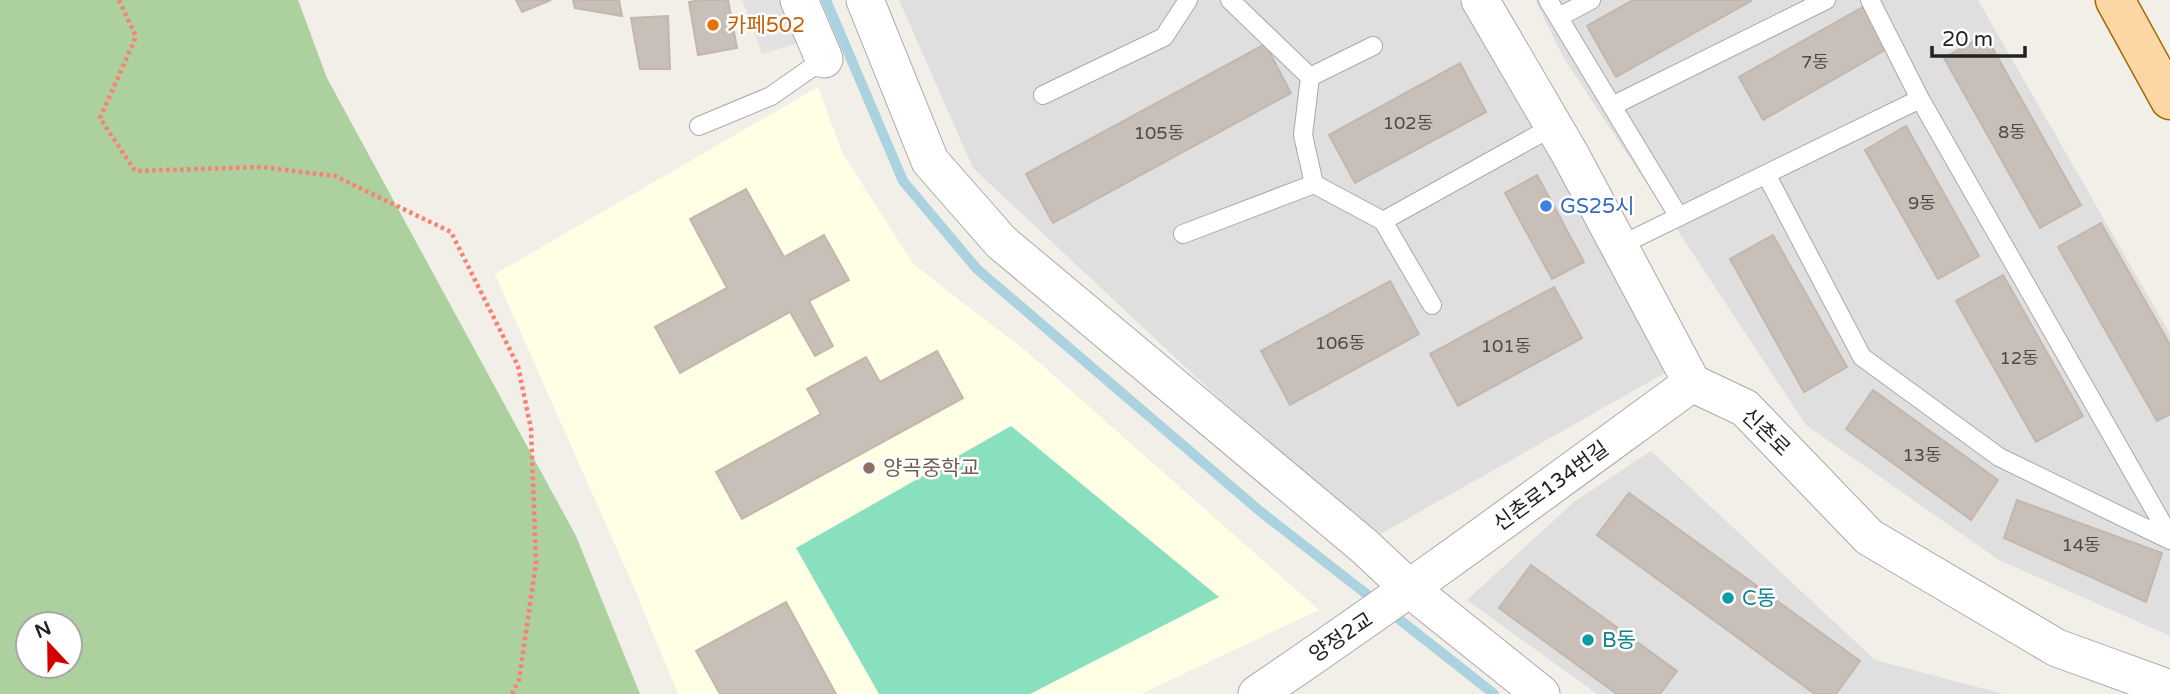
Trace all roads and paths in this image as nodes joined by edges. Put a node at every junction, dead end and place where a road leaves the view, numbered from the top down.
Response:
1 (119, 0) edge
2 (799, 0) edge
3 (865, 0) edge
4 (1188, 0) edge
5 (1230, 0) edge
6 (1480, 0) edge
7 (1548, 0) edge
8 (1591, 0) edge
9 (1826, 0) edge
10 (1870, 0) edge
11 (2115, 0) edge
12 (1559, 18) junction
13 (1373, 46) dead end
14 (824, 59) joint
15 (1310, 77) junction
16 (1043, 94) dead end
17 (1920, 99) junction
18 (2170, 100) edge
19 (1612, 106) junction
20 (1554, 126) junction
21 (699, 127) dead end
22 (1766, 174) junction
23 (1314, 184) junction
24 (1679, 217) junction
25 (1383, 221) junction
26 (1183, 234) dead end
27 (1619, 246) junction
28 (1432, 305) dead end
29 (1692, 383) junction
30 (2170, 539) edge
31 (1406, 592) junction
32 (1269, 686) edge
33 (2170, 689) edge
34 (512, 694) edge
35 (1541, 694) edge

1 - 34 path
2 - 14 street
3 - 31 street
4 - 16 lane
5 - 15 lane
6 - 20 street
7 - 12 lane
8 - 12 lane
9 - 19 lane
10 - 17 lane
11 - 18 main road
12 - 19 lane
13 - 15 lane
14 - 21 lane
15 - 23 lane
17 - 22 lane
17 - 30 lane
19 - 24 lane
20 - 25 lane
20 - 27 street
22 - 24 lane
22 - 30 lane
23 - 25 lane
23 - 26 lane
24 - 27 lane
25 - 28 lane
27 - 29 street
29 - 31 street, 신촌로134번길
29 - 33 street, 신촌로
31 - 32 street, 양정2교
31 - 35 street

